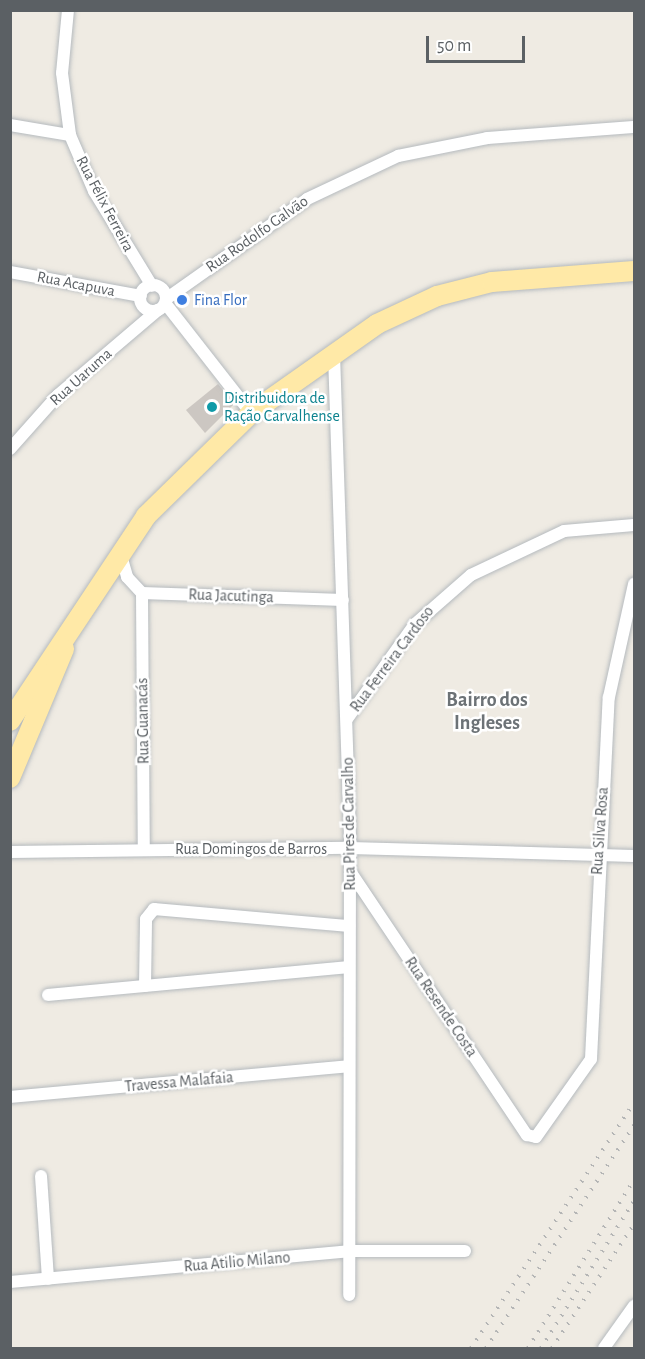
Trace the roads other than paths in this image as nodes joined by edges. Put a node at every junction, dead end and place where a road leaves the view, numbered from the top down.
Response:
1 (68, 10) edge
2 (10, 125) edge
3 (634, 127) edge
4 (70, 135) junction
5 (634, 271) edge
6 (10, 272) edge
7 (152, 285) junction
8 (141, 296) junction
9 (163, 304) junction
10 (334, 354) junction
11 (251, 413) junction
12 (10, 449) edge
13 (634, 525) edge
14 (120, 550) junction
15 (103, 575) junction
16 (127, 577) junction
17 (634, 584) edge
18 (142, 592) junction
19 (343, 600) junction
20 (76, 618) junction
21 (346, 719) junction
22 (10, 721) edge
23 (10, 778) edge
24 (350, 848) junction
25 (144, 849) junction
26 (10, 852) edge
27 (597, 856) junction
28 (634, 856) edge
29 (350, 871) junction
30 (350, 927) junction
31 (349, 967) junction
32 (145, 986) junction
33 (48, 995) dead end
34 (348, 1066) junction
35 (10, 1097) edge
36 (536, 1137) joint
37 (41, 1176) dead end
38 (349, 1251) junction
39 (465, 1251) dead end
40 (48, 1279) junction
41 (10, 1282) edge
42 (349, 1295) dead end
43 (634, 1306) edge
44 (630, 1322) edge
45 (604, 1348) edge

1 - 4 street, Rua Félix Ferreira
2 - 4 street
3 - 9 street, Rua Rodolfo Galvão
4 - 7 street, Rua Félix Ferreira
5 - 10 main road
6 - 8 street, Rua Acapuva
7 - 8 street
7 - 9 street, Rua Félix Ferreira
8 - 9 street
9 - 11 street
9 - 12 street, Rua Uaruma
10 - 11 main road
10 - 19 street, Rua Pires de Carvalho
11 - 14 main road
13 - 21 street, Rua Ferreira Cardoso
14 - 15 main road
14 - 16 street
15 - 16 street
15 - 20 main road
16 - 18 street
17 - 27 street, Rua Silva Rosa
18 - 19 street, Rua Jacutinga
18 - 25 street, Rua Guanacás
19 - 21 street, Rua Pires de Carvalho
20 - 22 main road
20 - 23 main road
21 - 24 street, Rua Pires de Carvalho
24 - 25 street, Rua Domingos de Barros
24 - 27 street, Rua Domingos de Barros
24 - 29 street, Rua Pires de Carvalho
25 - 26 street, Rua Domingos de Barros
27 - 28 street, Rua Domingos de Barros
27 - 36 street, Rua Silva Rosa
29 - 30 street, Rua Pires de Carvalho
29 - 36 street, Rua Resende Costa
30 - 31 street, Rua Pires de Carvalho
30 - 32 street
31 - 32 street
31 - 34 street, Rua Pires de Carvalho
32 - 33 street
34 - 35 street, Travessa Malafaia
34 - 38 street, Rua Pires de Carvalho
37 - 40 street
38 - 39 street, Rua Atilio Milano
38 - 40 street, Rua Atilio Milano
38 - 42 street, Rua Pires de Carvalho
40 - 41 street, Rua Atilio Milano
43 - 44 street
44 - 45 street

